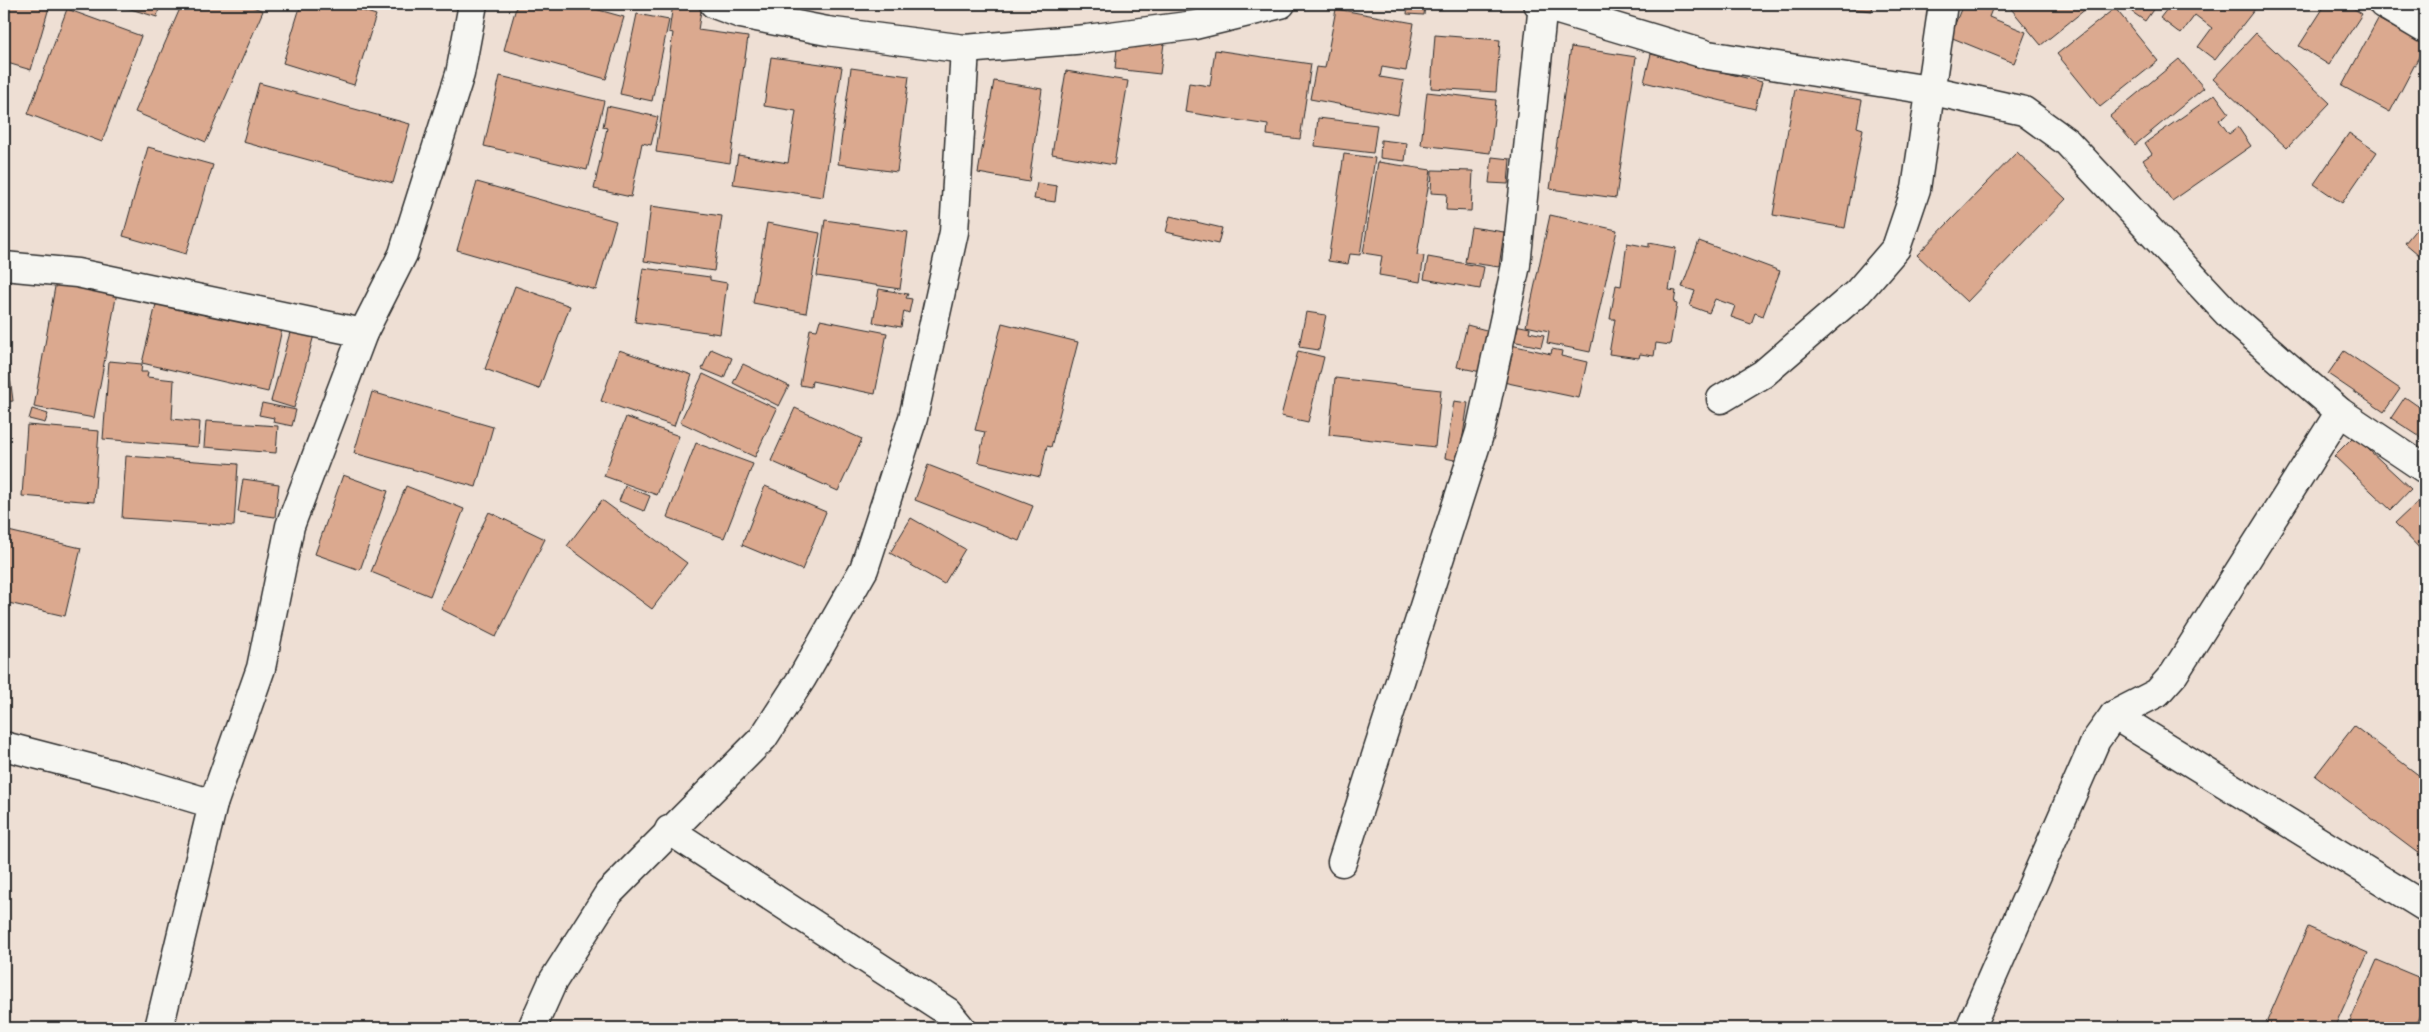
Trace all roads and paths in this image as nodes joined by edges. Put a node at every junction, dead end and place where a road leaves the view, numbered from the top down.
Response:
1 (473, 4) edge
2 (714, 4) edge
3 (1281, 4) edge
4 (1538, 4) edge
5 (1542, 4) edge
6 (1943, 4) edge
7 (2383, 4) edge
8 (1194, 14) edge
9 (2425, 29) edge
10 (965, 48) junction
11 (1929, 90) junction
12 (4, 266) edge
13 (363, 333) junction
14 (1721, 399) dead end
15 (2340, 412) junction
16 (2425, 469) edge
17 (2114, 715) junction
18 (4, 746) edge
19 (214, 804) junction
20 (669, 830) junction
21 (1342, 862) dead end
22 (2422, 900) edge
23 (159, 1028) edge
24 (532, 1028) edge
25 (962, 1028) edge
26 (1970, 1028) edge

1 - 13 street
2 - 10 street
3 - 8 street
4 - 5 street
5 - 11 street
5 - 21 street
6 - 11 street
7 - 9 street
8 - 10 street
10 - 20 street
11 - 14 street
11 - 15 street
12 - 13 street
13 - 19 street
15 - 16 street
15 - 17 street
17 - 22 street
17 - 26 street
18 - 19 street
19 - 23 street
20 - 24 street
20 - 25 street

